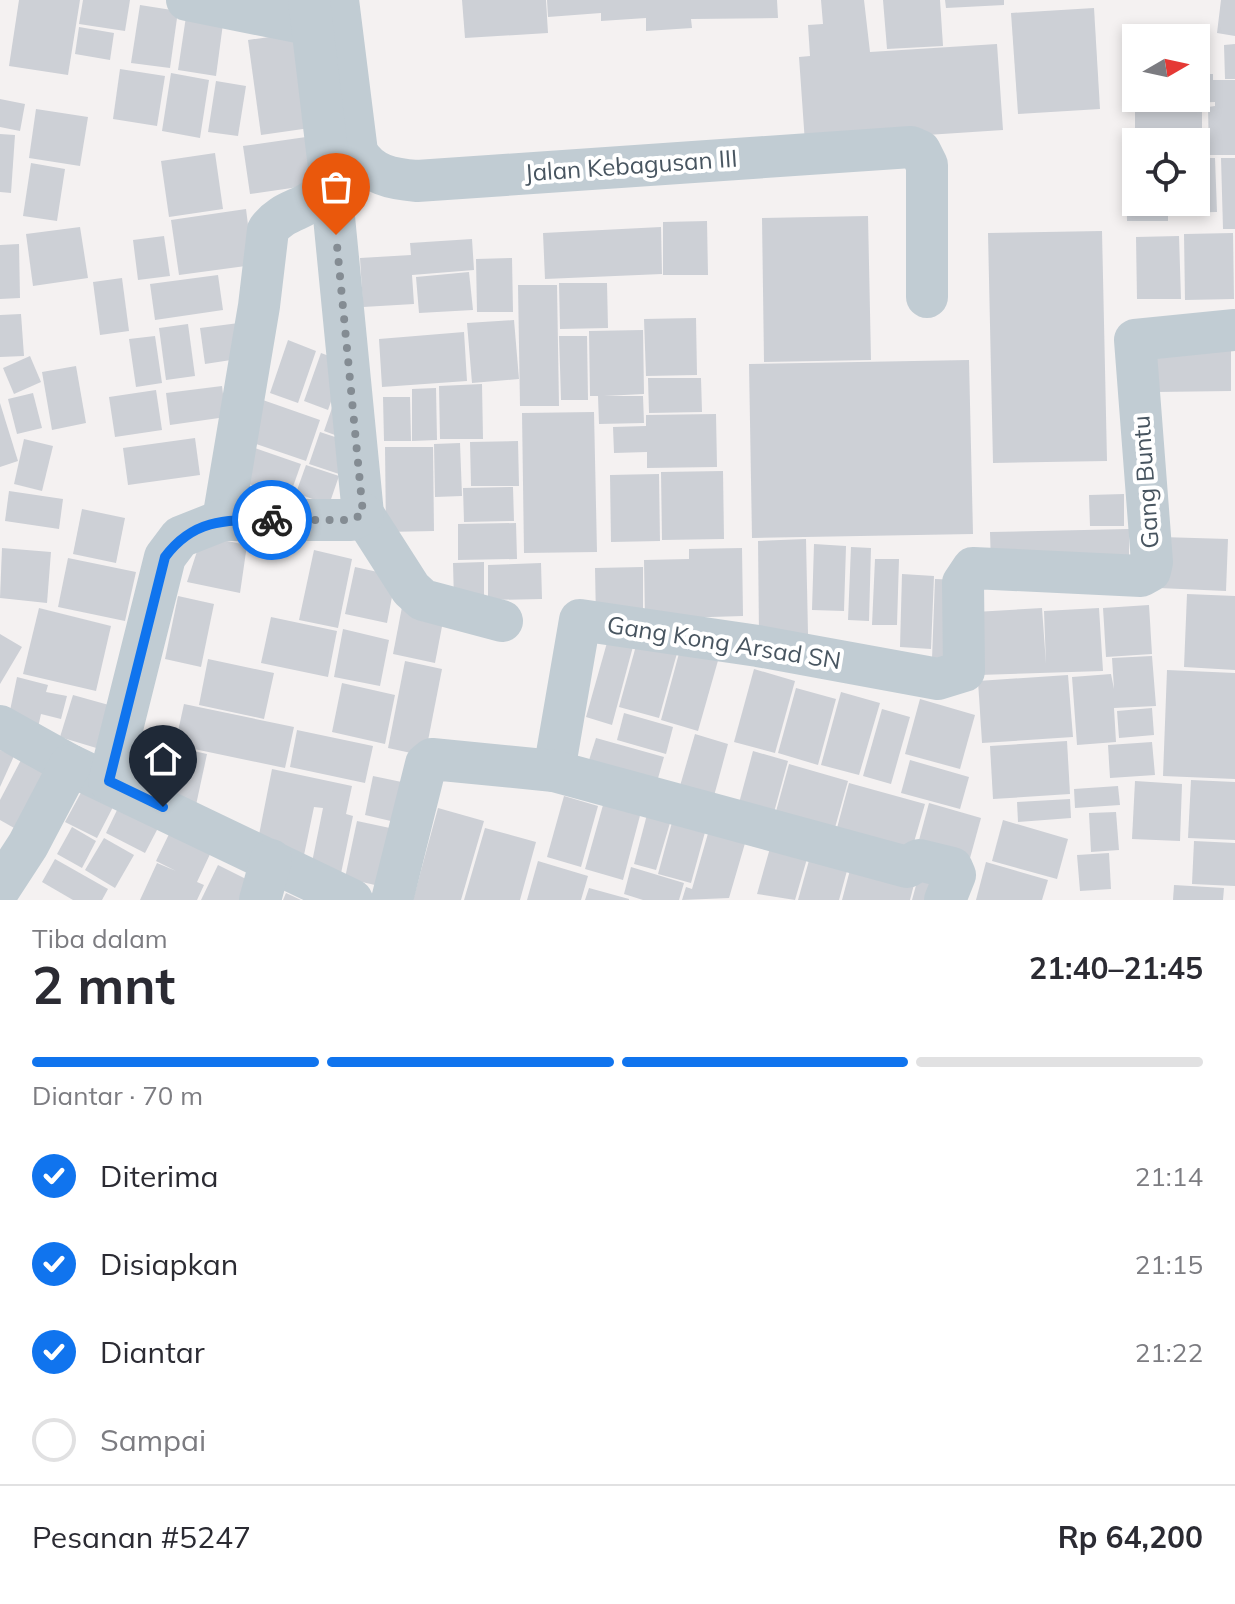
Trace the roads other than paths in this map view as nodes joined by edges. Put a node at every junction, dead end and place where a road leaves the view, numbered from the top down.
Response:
1 (187, 0) edge
2 (320, 8) edge
3 (330, 176) junction
4 (927, 297) dead end
5 (1235, 330) edge
6 (363, 514) junction
7 (223, 520) junction
8 (502, 621) dead end
9 (954, 677) joint
10 (0, 726) edge
11 (70, 765) junction
12 (554, 771) junction
13 (109, 781) junction
14 (271, 860) junction
15 (0, 888) edge
16 (260, 900) edge
17 (352, 900) edge
18 (392, 900) edge
19 (945, 900) edge

1 - 2 street
2 - 3 street
2 - 4 street, Jalan Kebagusan III
3 - 6 street
3 - 7 street
5 - 9 street, Gang Buntu
6 - 7 street
6 - 8 street
7 - 13 street
9 - 12 street, Gang Kong Arsad SN
10 - 11 street
11 - 13 street
11 - 15 street
12 - 18 street
12 - 19 street
13 - 14 street
14 - 16 street
14 - 17 street

